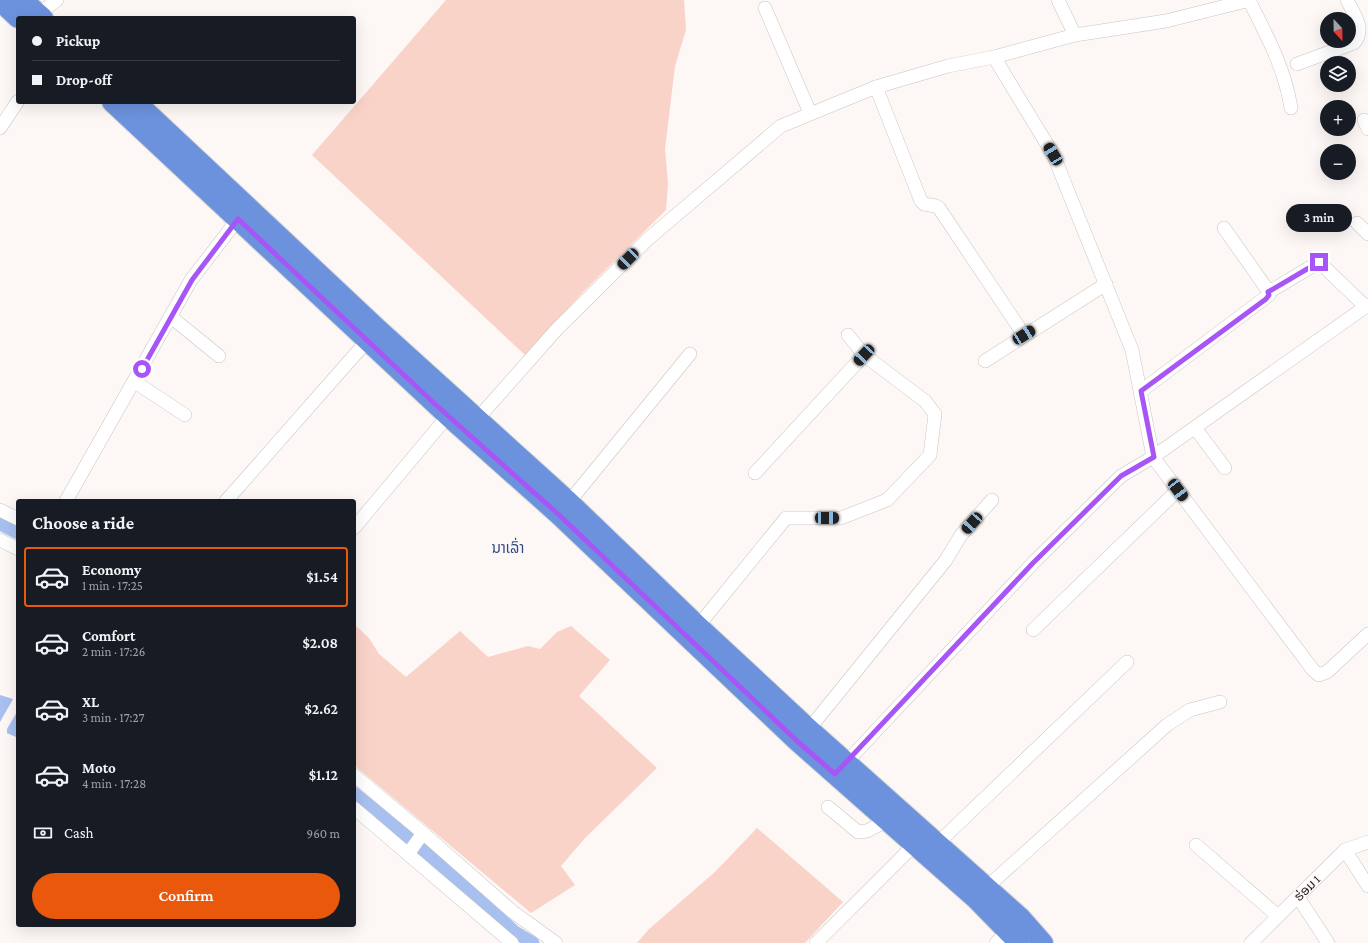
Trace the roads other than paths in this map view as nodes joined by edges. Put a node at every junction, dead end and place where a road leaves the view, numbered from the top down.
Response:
1 (23, 0) edge
2 (57, 0) edge
3 (1058, 0) edge
4 (1250, 0) edge
5 (1347, 0) edge
6 (0, 2) edge
7 (1211, 5) edge
8 (765, 8) dead end
9 (16, 16) edge
10 (38, 16) edge
11 (1075, 35) junction
12 (994, 57) junction
13 (1297, 64) dead end
14 (876, 87) junction
15 (16, 104) edge
16 (114, 104) edge
17 (138, 104) edge
18 (1291, 108) dead end
19 (810, 113) junction
20 (0, 128) edge
21 (238, 219) junction
22 (1357, 223) dead end
23 (1224, 228) dead end
24 (1368, 234) edge
25 (1106, 284) junction
26 (1268, 292) junction
27 (1367, 306) edge
28 (171, 317) junction
29 (848, 335) dead end
30 (1024, 335) junction
31 (367, 341) junction
32 (690, 354) dead end
33 (864, 355) junction
34 (219, 356) dead end
35 (985, 361) dead end
36 (134, 382) junction
37 (1141, 391) junction
38 (454, 410) junction
39 (185, 415) dead end
40 (472, 425) junction
41 (1195, 428) junction
42 (1154, 457) junction
43 (1225, 468) dead end
44 (755, 473) dead end
45 (1178, 490) junction
46 (67, 499) edge
47 (228, 499) edge
48 (992, 500) dead end
49 (569, 502) junction
50 (0, 510) edge
51 (16, 518) edge
52 (356, 526) edge
53 (0, 540) edge
54 (16, 548) edge
55 (698, 626) junction
56 (1032, 630) dead end
57 (1368, 634) edge
58 (1127, 662) dead end
59 (1220, 702) dead end
60 (808, 729) junction
61 (841, 768) junction
62 (356, 777) edge
63 (828, 807) dead end
64 (356, 810) edge
65 (886, 821) junction
66 (424, 833) junction
67 (1368, 842) edge
68 (938, 843) junction
69 (914, 844) junction
70 (1196, 845) dead end
71 (1345, 850) junction
72 (408, 854) junction
73 (1368, 886) edge
74 (987, 887) junction
75 (1298, 896) junction
76 (1278, 916) junction
77 (1007, 939) edge
78 (512, 943) edge
79 (556, 943) edge
80 (816, 943) edge
81 (1043, 943) edge
82 (1251, 943) edge
83 (1328, 943) edge

1 - 10 highway
2 - 10 street
3 - 11 street
4 - 7 street
4 - 18 street
5 - 13 street
6 - 9 highway
7 - 11 street
8 - 19 street
11 - 12 street
12 - 14 street
12 - 25 street
14 - 19 street
14 - 30 street
15 - 20 street
16 - 21 highway
17 - 38 highway
19 - 40 street
21 - 28 street
21 - 31 highway
22 - 24 street
23 - 26 street
25 - 30 street
25 - 37 street
26 - 27 street
26 - 37 street
27 - 41 street
28 - 34 street
28 - 36 street
29 - 33 street
30 - 35 street
31 - 38 highway
31 - 47 street
32 - 49 street
33 - 44 street
33 - 55 street
36 - 39 street
36 - 46 street
37 - 42 street
38 - 40 highway
38 - 52 street
40 - 49 highway
40 - 61 highway
41 - 42 street
41 - 43 street
42 - 45 street
42 - 61 street
45 - 56 street
45 - 57 street
48 - 60 street
49 - 55 highway
50 - 51 street
53 - 54 street
55 - 60 highway
58 - 68 street
59 - 74 street
60 - 61 highway
61 - 65 highway
61 - 68 highway
62 - 66 street
63 - 65 street
64 - 72 street
65 - 69 highway
66 - 72 street
66 - 79 street
67 - 71 street, ຮ່ອມ 1
68 - 74 highway
69 - 77 highway
69 - 80 street
70 - 76 street
71 - 73 street
71 - 75 street, ຮ່ອມ 1
72 - 78 street
74 - 81 highway
75 - 76 street, ຮ່ອມ 1
75 - 83 street
76 - 82 street, ຮ່ອມ 1

